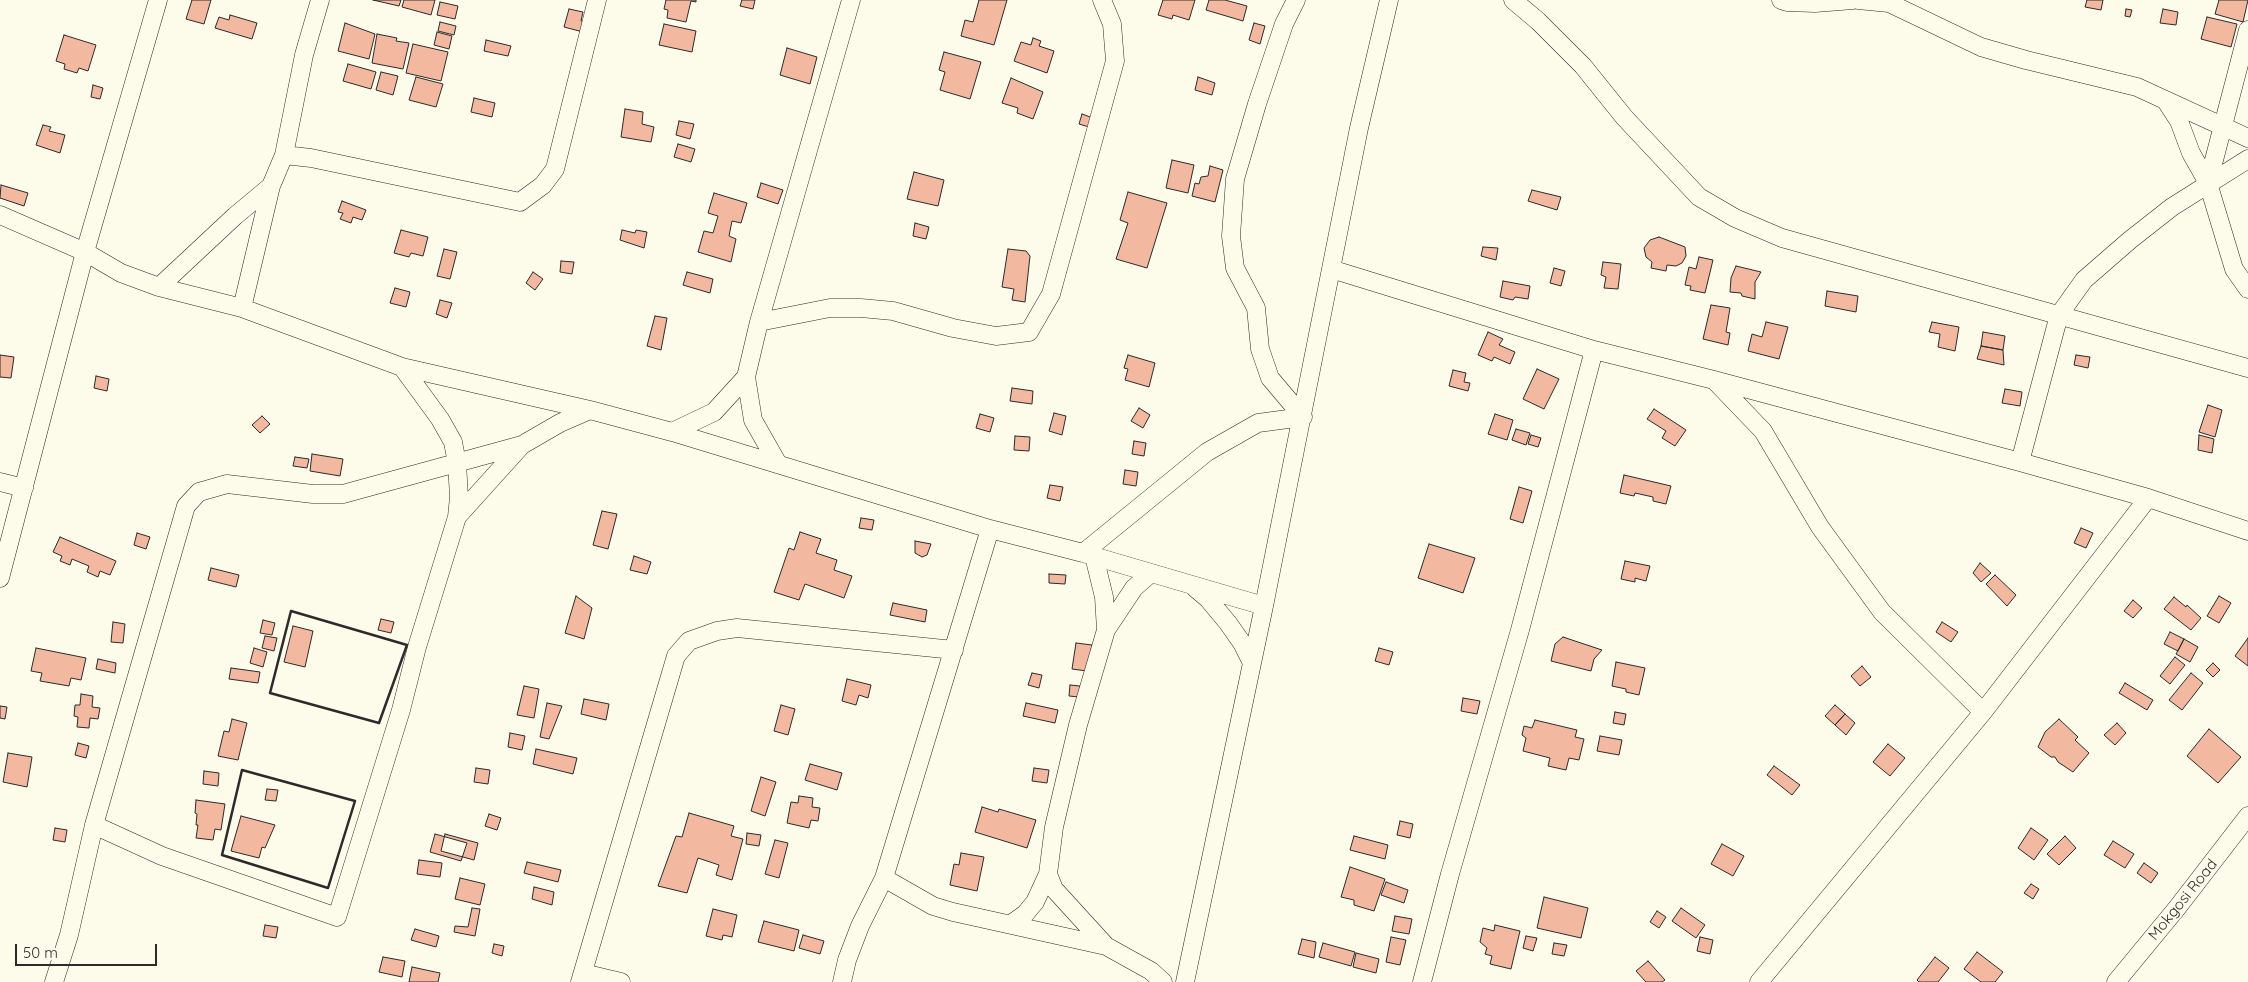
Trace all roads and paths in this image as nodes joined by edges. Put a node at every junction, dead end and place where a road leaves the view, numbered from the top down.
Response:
1 (158, 0) edge
2 (320, 0) edge
3 (597, 0) edge
4 (851, 0) edge
5 (1102, 0) edge
6 (1296, 0) edge
7 (1389, 0) edge
8 (1512, 0) edge
9 (1781, 0) edge
10 (1853, 0) edge
11 (1858, 0) edge
12 (2248, 30) edge
13 (2166, 101) junction
14 (2222, 126) junction
15 (2248, 138) edge
16 (284, 155) junction
17 (2248, 159) edge
18 (2208, 182) junction
19 (271, 186) junction
20 (0, 215) edge
21 (84, 252) junction
22 (1330, 268) junction
23 (159, 287) junction
24 (2248, 289) edge
25 (242, 308) junction
26 (2059, 315) junction
27 (759, 322) junction
28 (1594, 350) junction
29 (402, 367) junction
30 (2248, 368) edge
31 (746, 377) junction
32 (1714, 380) junction
33 (590, 410) junction
34 (1303, 417) junction
35 (672, 432) junction
36 (522, 445) junction
37 (2020, 462) junction
38 (457, 463) junction
39 (778, 464) junction
40 (0, 482) edge
41 (24, 488) junction
42 (2148, 498) junction
43 (457, 517) junction
44 (990, 529) junction
45 (2248, 531) edge
46 (1088, 555) junction
47 (1151, 573) junction
48 (0, 578) edge
49 (1190, 584) junction
50 (1264, 606) junction
51 (1106, 630) junction
52 (954, 650) junction
53 (1252, 663) junction
54 (1983, 712) junction
55 (2248, 816) edge
56 (94, 825) junction
57 (1048, 874) junction
58 (884, 878) junction
59 (1011, 924) junction
60 (1106, 946) junction
61 (582, 977) edge
62 (1761, 981) edge
63 (54, 982) edge
64 (621, 982) edge
65 (842, 982) edge
66 (1163, 982) edge
67 (1185, 982) edge
68 (1422, 982) edge
69 (2116, 982) edge

1 - 21 street
2 - 16 street
3 - 16 street
4 - 27 street
5 - 27 street
6 - 34 street
7 - 22 street
8 - 26 street
9 - 10 street
11 - 13 street
12 - 14 street
13 - 14 street
13 - 18 street
14 - 15 street
14 - 18 street
16 - 19 street
17 - 18 street
18 - 24 street
18 - 26 street
19 - 23 street
19 - 25 street
20 - 21 street
21 - 23 street
21 - 41 street
22 - 28 street
22 - 34 street
23 - 25 street
25 - 29 street
26 - 30 street
26 - 37 street
27 - 31 street
28 - 32 street
28 - 68 street
29 - 33 street
29 - 38 street
31 - 35 street
31 - 39 street
32 - 37 street
32 - 54 street
33 - 35 street
33 - 36 street
34 - 46 street
34 - 50 street
35 - 39 street
36 - 38 street
36 - 43 street
37 - 42 street
38 - 43 street
38 - 56 street
39 - 44 street
40 - 41 street
41 - 48 street
42 - 45 street
42 - 54 street
43 - 56 street
44 - 46 street
44 - 52 street
46 - 47 street
46 - 51 street
47 - 49 street
47 - 51 street
49 - 50 street
49 - 53 street
50 - 53 street
51 - 57 street
52 - 58 street
52 - 61 street
53 - 67 street
54 - 62 street
55 - 69 street, Mokgosi Road
56 - 63 street
57 - 59 street
57 - 60 street
58 - 59 street
58 - 65 street
59 - 60 street
60 - 66 street
61 - 64 street

